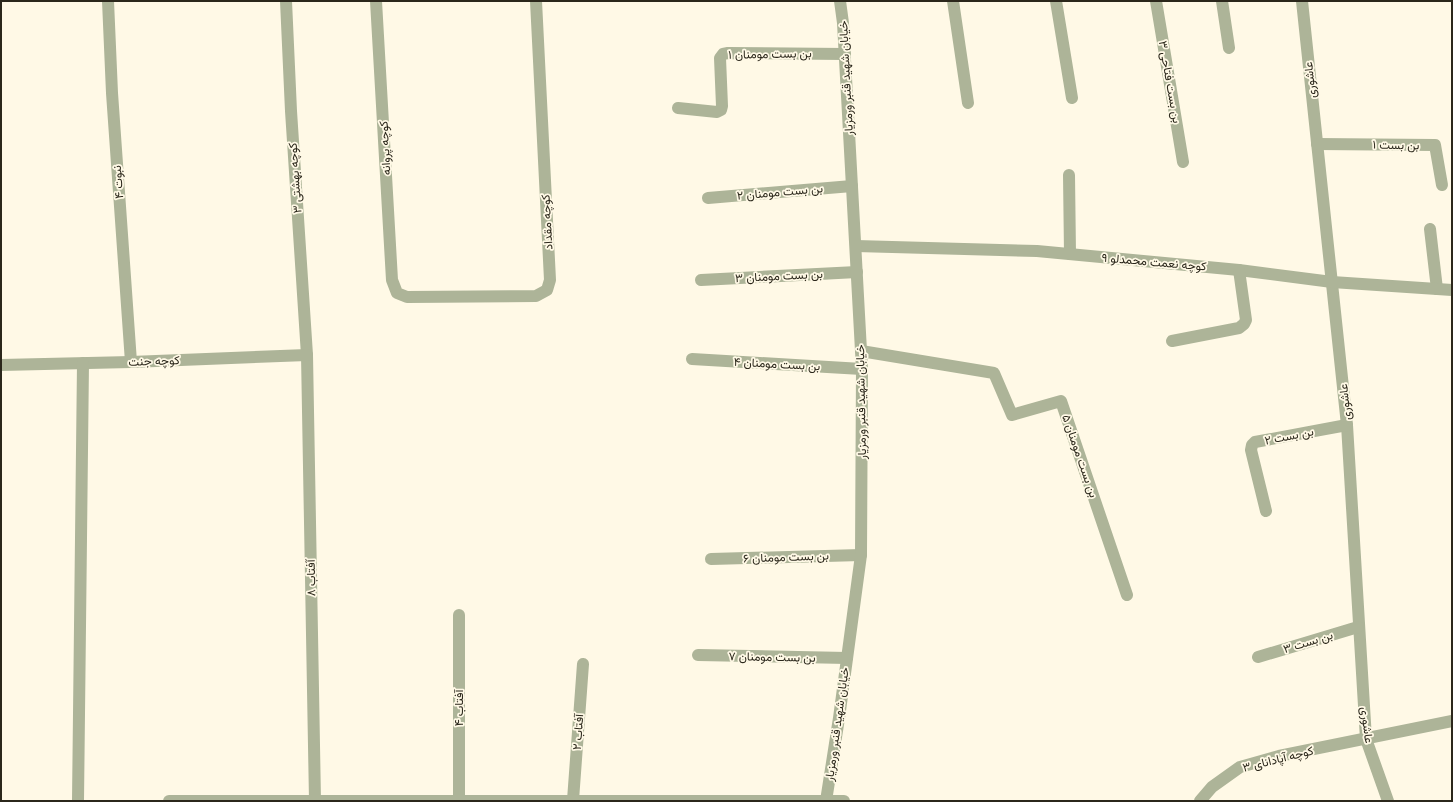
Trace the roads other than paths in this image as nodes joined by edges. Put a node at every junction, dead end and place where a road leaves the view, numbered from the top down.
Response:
1 (108, 1) edge
2 (286, 1) edge
3 (376, 1) edge
4 (536, 1) edge
5 (840, 1) edge
6 (953, 1) edge
7 (1056, 1) edge
8 (1156, 1) edge
9 (1222, 1) edge
10 (1302, 1) edge
11 (1230, 48) dead end
12 (845, 54) junction
13 (1072, 98) dead end
14 (968, 103) dead end
15 (678, 108) dead end
16 (1317, 144) junction
17 (1183, 162) dead end
18 (1069, 175) dead end
19 (1442, 184) dead end
20 (852, 186) junction
21 (708, 198) dead end
22 (1430, 229) dead end
23 (856, 246) junction
24 (1070, 254) junction
25 (1239, 270) junction
26 (857, 272) junction
27 (701, 280) dead end
28 (1332, 282) junction
29 (1437, 289) junction
30 (1452, 290) edge
31 (397, 293) joint
32 (1172, 341) dead end
33 (861, 351) junction
34 (307, 355) junction
35 (692, 359) dead end
36 (131, 362) junction
37 (84, 363) junction
38 (1, 366) edge
39 (862, 369) junction
40 (1347, 425) junction
41 (1266, 511) dead end
42 (861, 555) junction
43 (711, 559) dead end
44 (1127, 595) dead end
45 (459, 615) dead end
46 (1358, 627) junction
47 (698, 655) dead end
48 (1258, 657) dead end
49 (847, 658) junction
50 (583, 664) dead end
51 (1452, 721) edge
52 (1366, 739) junction
53 (573, 800) edge
54 (78, 801) edge
55 (169, 801) edge
56 (285, 801) edge
57 (315, 801) edge
58 (380, 801) edge
59 (459, 801) edge
60 (599, 801) edge
61 (826, 801) edge
62 (844, 801) edge
63 (1200, 801) edge
64 (1388, 801) edge

1 - 36 street, نبوت ۴
2 - 34 street, کوچه بهشتی ۳
3 - 31 street, کوچه پروانه
4 - 31 street, کوچه مقداد
5 - 12 street, خیابان شهید قنبر ورمزیار
6 - 14 street
7 - 13 street
8 - 17 street, بن بست فتاحی ۳
9 - 11 street
10 - 16 street, عاشوری
12 - 15 street, بن بست مومنان ۱
12 - 20 street, خیابان شهید قنبر ورمزیار
16 - 19 street, ۱ بن بست
16 - 28 street, عاشوری
18 - 24 street
20 - 21 street, ۲ بن بست مومنان
20 - 23 street, خیابان شهید قنبر ورمزیار
22 - 29 street
23 - 24 street, کوچه نعمت محمدلو ۹
23 - 26 street, خیابان شهید قنبر ورمزیار
24 - 25 street, کوچه نعمت محمدلو ۹
25 - 28 street, کوچه نعمت محمدلو ۹
25 - 32 street
26 - 27 street, ۳ بن بست مومنان
26 - 33 street, خیابان شهید قنبر ورمزیار
28 - 29 street, کوچه نعمت محمدلو ۹
28 - 40 street, عاشوری
29 - 30 street, کوچه نعمت محمدلو ۹
33 - 39 street, خیابان شهید قنبر ورمزیار
33 - 44 street, ۵ بن بست مومنان
34 - 36 street, کوچه جنت
34 - 57 street, آفتاب ۸
35 - 39 street, ۴ بن بست مومنان
36 - 37 street, کوچه جنت
37 - 38 street, کوچه جنت
37 - 54 street
39 - 42 street, خیابان شهید قنبر ورمزیار
40 - 41 street, ۲ بن بست
40 - 46 street, عاشوری
42 - 43 street, ۶ بن بست مومنان
42 - 49 street, خیابان شهید قنبر ورمزیار
45 - 59 street, آفتاب ۴
46 - 48 street, ۳ بن بست
46 - 52 street, عاشوری
47 - 49 street, ۷ بن بست مومنان
49 - 61 street, خیابان شهید قنبر ورمزیار
50 - 53 street, آفتاب ۲
51 - 52 street, کوچه آپادانای ۳
52 - 63 street, کوچه آپادانای ۳
52 - 64 street, عاشوری
53 - 59 street
53 - 60 street
55 - 56 street
56 - 57 street
57 - 58 street
58 - 59 street
60 - 61 street
61 - 62 street

